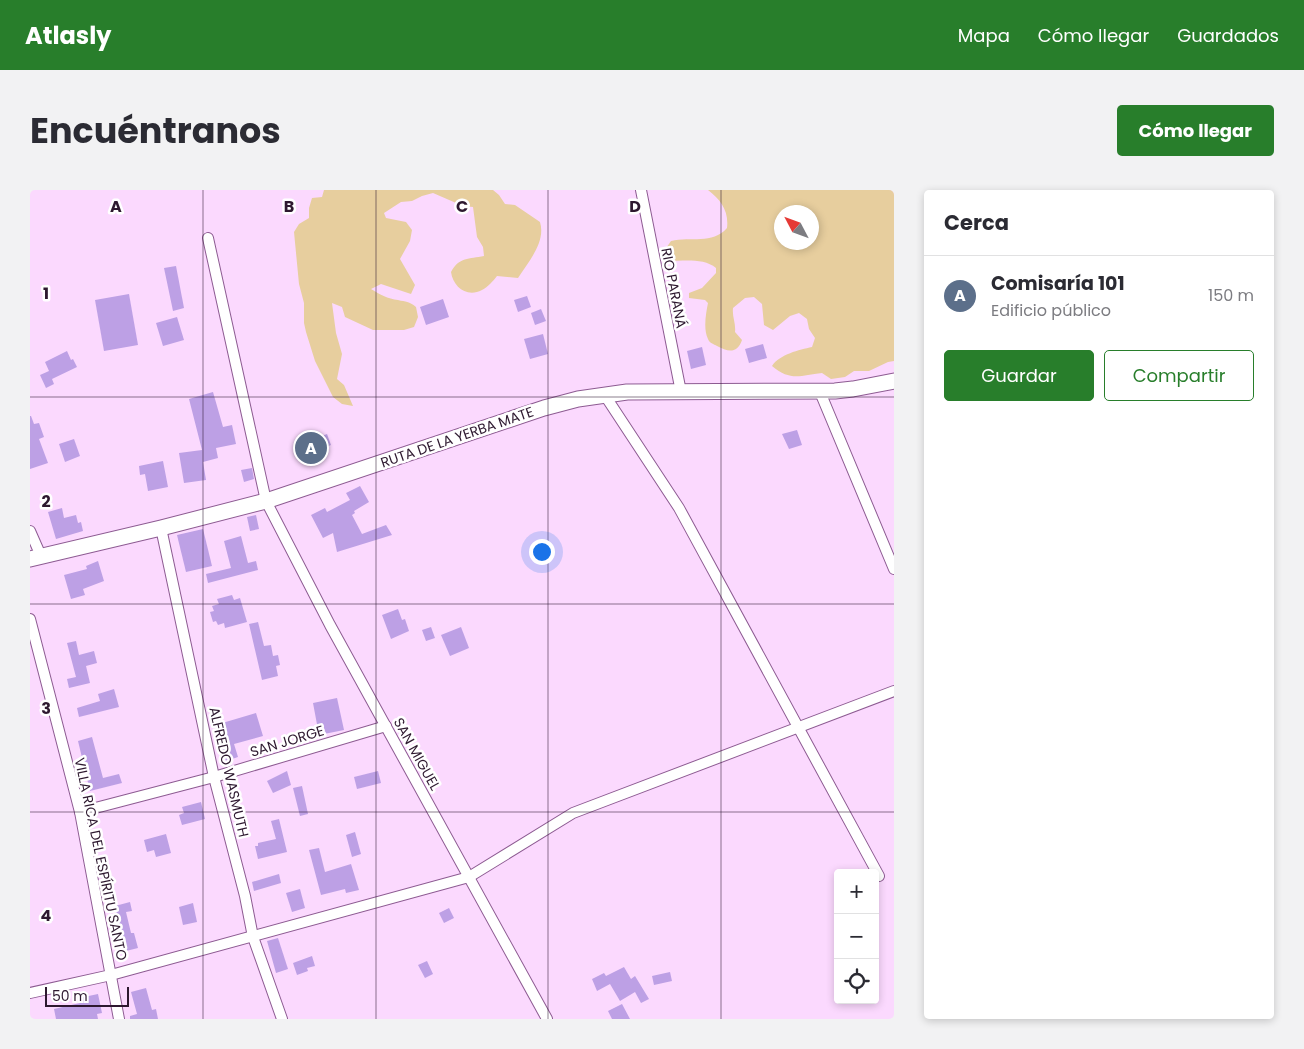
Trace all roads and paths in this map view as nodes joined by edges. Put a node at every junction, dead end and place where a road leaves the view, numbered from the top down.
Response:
1 (641, 190) edge
2 (208, 238) dead end
3 (894, 381) edge
4 (681, 392) junction
5 (820, 392) junction
6 (604, 394) junction
7 (266, 501) junction
8 (161, 528) junction
9 (30, 531) edge
10 (35, 557) edge
11 (894, 569) edge
12 (30, 619) edge
13 (894, 691) edge
14 (386, 726) junction
15 (798, 727) junction
16 (214, 777) junction
17 (80, 812) junction
18 (875, 869) edge
19 (469, 877) junction
20 (253, 937) junction
21 (110, 975) junction
22 (30, 993) edge
23 (119, 1019) edge
24 (282, 1019) edge
25 (547, 1019) edge

1 - 4 street, RIO PARANÁ
2 - 7 street, SAN MIGUEL
3 - 5 main road, RUTA DE LA YERBA MATE
4 - 5 main road, RUTA DE LA YERBA MATE
4 - 6 main road, RUTA DE LA YERBA MATE
5 - 11 street
6 - 7 main road, RUTA DE LA YERBA MATE
6 - 15 street
7 - 8 main road, RUTA DE LA YERBA MATE
7 - 14 street, SAN MIGUEL
8 - 10 main road, RUTA DE LA YERBA MATE
8 - 16 street, ALFREDO WASMUTH
9 - 10 street
12 - 17 street, VILLA RICA DEL ESPÍRITU SANTO
13 - 15 street
14 - 16 street, SAN JORGE
14 - 19 street, SAN MIGUEL
15 - 18 street
15 - 19 street
16 - 17 street, SAN JORGE
16 - 20 street, ALFREDO WASMUTH
17 - 21 street, VILLA RICA DEL ESPÍRITU SANTO
19 - 20 street
19 - 25 street, SAN MIGUEL
20 - 21 street
20 - 24 street, ALFREDO WASMUTH
21 - 22 street
21 - 23 street, VILLA RICA DEL ESPÍRITU SANTO

